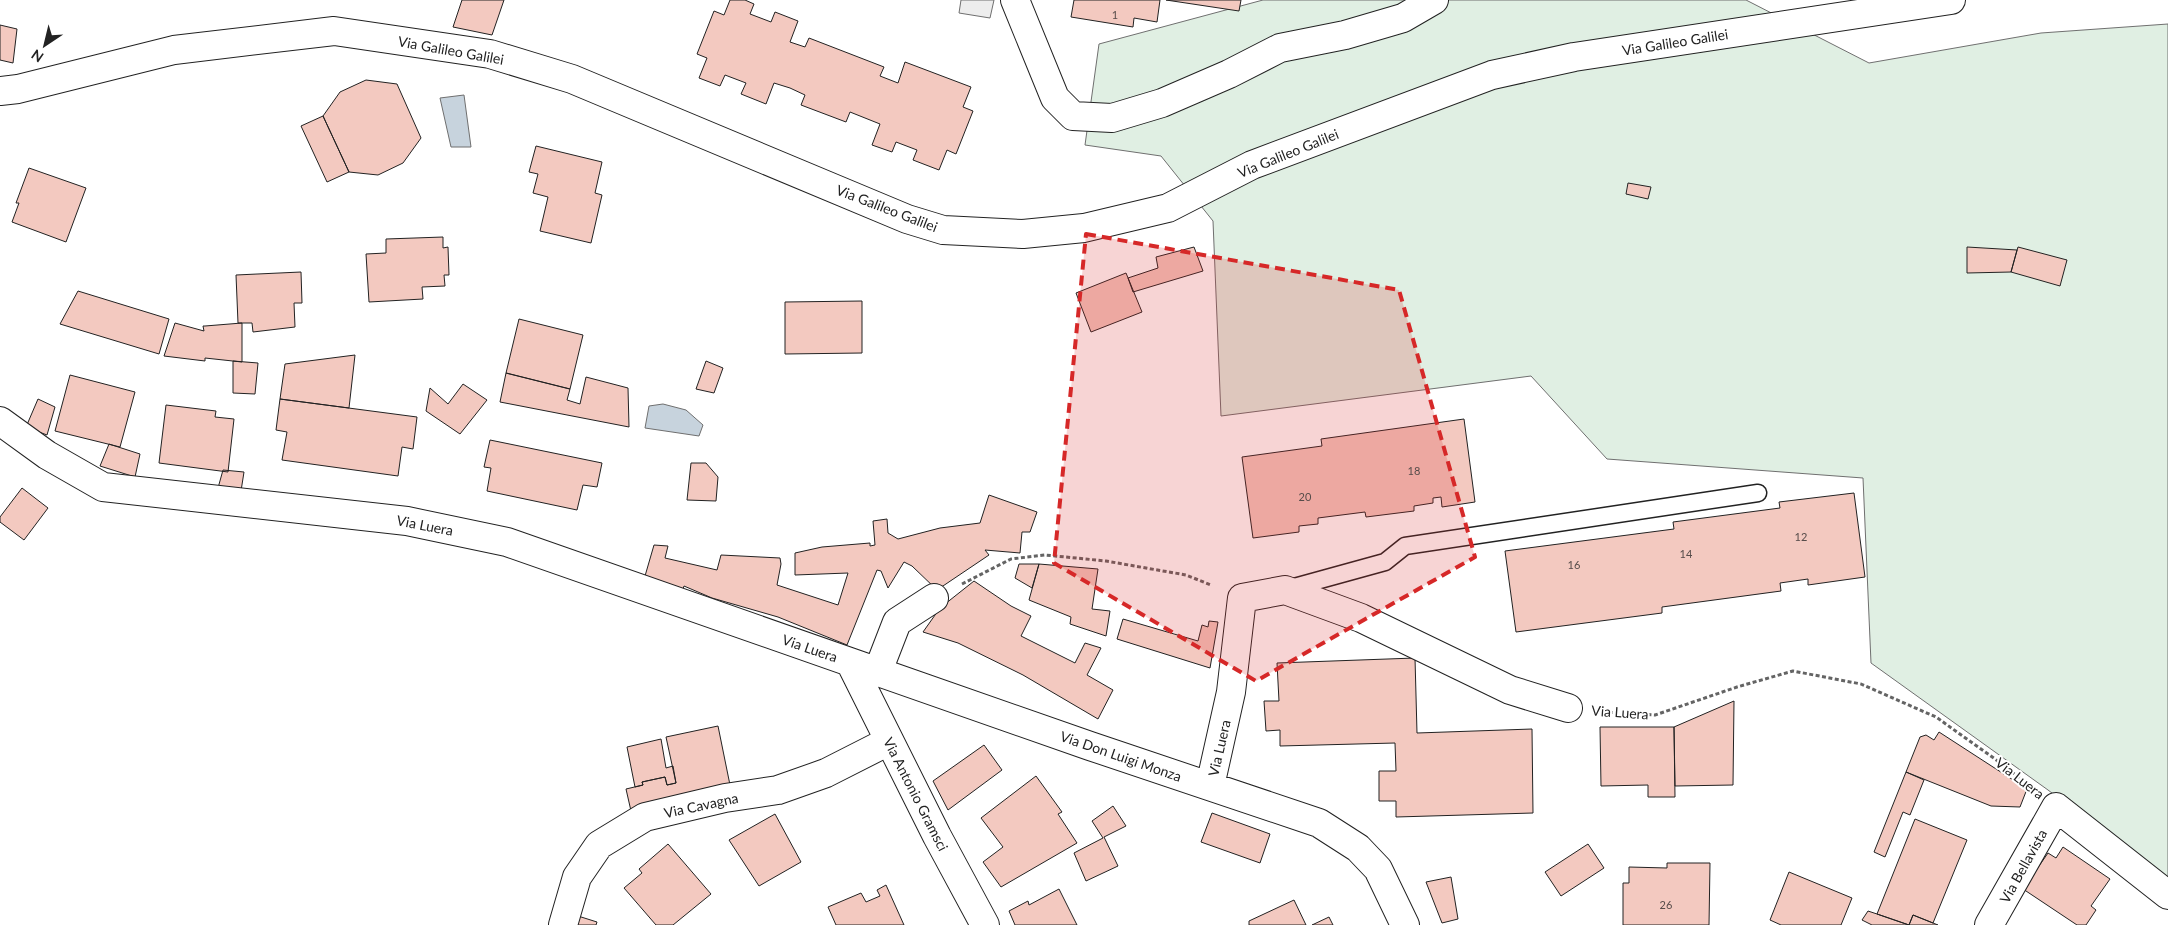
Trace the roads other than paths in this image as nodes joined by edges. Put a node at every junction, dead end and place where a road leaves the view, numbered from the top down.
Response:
1 (1015, 0) edge
2 (1434, 0) edge
3 (1951, 0) edge
4 (0, 91) edge
5 (0, 421) edge
6 (1758, 494) dead end
7 (1285, 590) junction
8 (934, 598) road end
9 (850, 662) junction
10 (878, 672) junction
11 (1568, 708) road end
12 (889, 741) junction
13 (1210, 786) junction
14 (2056, 807) joint
15 (2168, 895) edge
16 (563, 925) edge
17 (985, 925) edge
18 (1405, 925) edge
19 (1989, 925) edge

1 - 2 street
3 - 4 street, Via Galileo Galilei
5 - 9 street, Via Luera
6 - 7 lane
7 - 11 street
7 - 13 street, Via Luera
8 - 10 street
9 - 10 street, Via Don Luigi Monza
9 - 12 street, Via Antonio Gramsci
10 - 13 street, Via Don Luigi Monza
12 - 16 street, Via Cavagna
12 - 17 street, Via Antonio Gramsci
13 - 18 street, Via Don Luigi Monza
14 - 15 street, Via Luera
14 - 19 street, Via Bellavista

